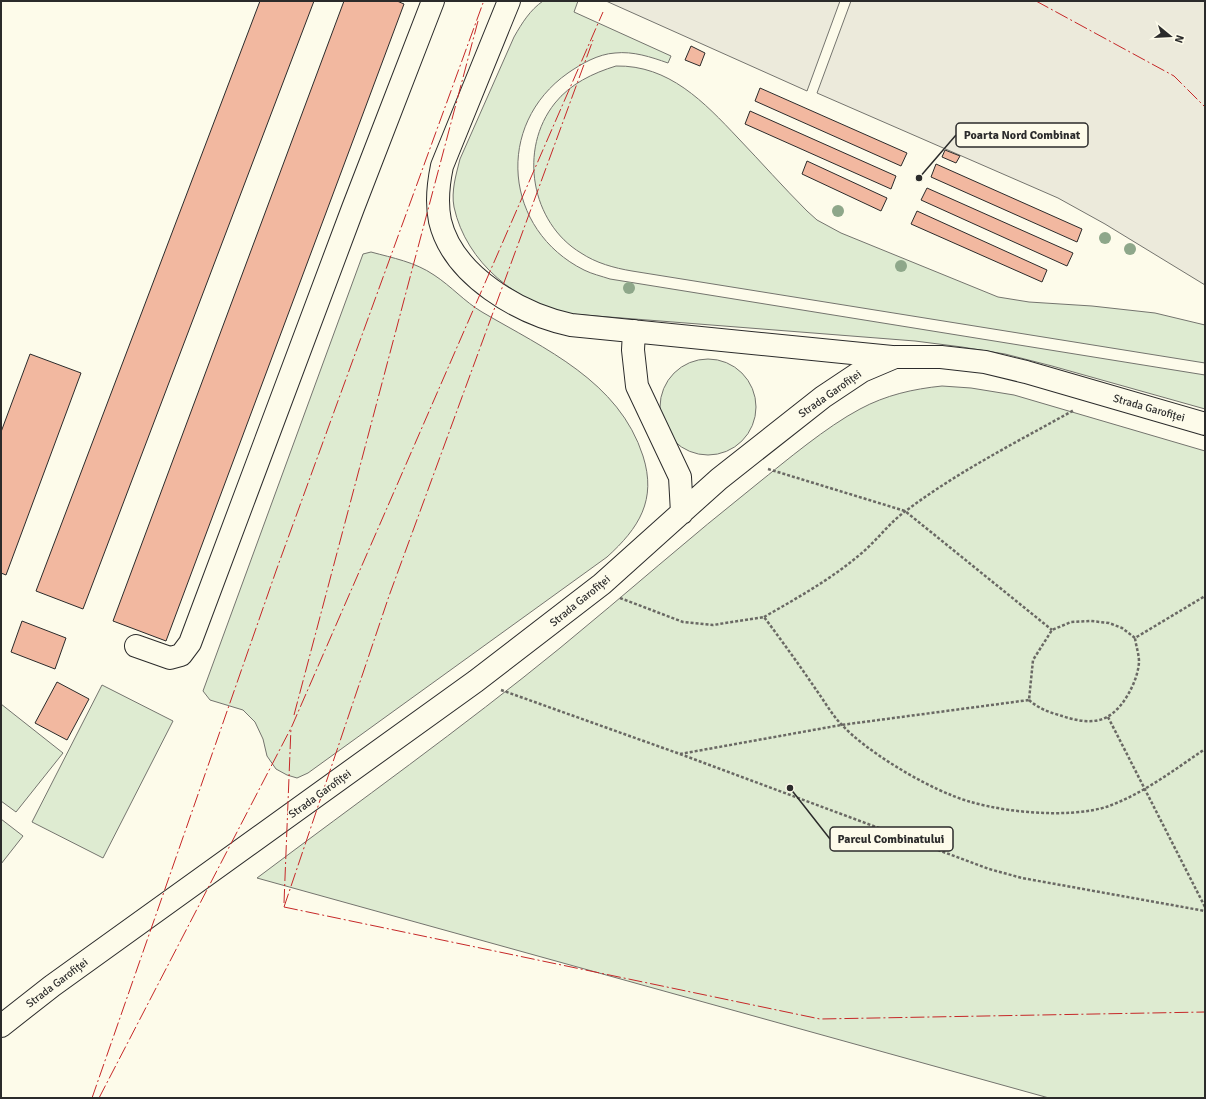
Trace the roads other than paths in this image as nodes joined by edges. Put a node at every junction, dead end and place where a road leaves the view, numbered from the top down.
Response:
1 (433, 1) edge
2 (509, 1) edge
3 (634, 331) junction
4 (895, 357) junction
5 (1205, 424) edge
6 (682, 513) junction
7 (136, 646) dead end
8 (1, 1026) edge

1 - 7 street
2 - 3 street
3 - 4 street
3 - 6 street
4 - 5 street, Strada Garofiței
4 - 6 street, Strada Garofiței
6 - 8 street, Strada Garofiței

